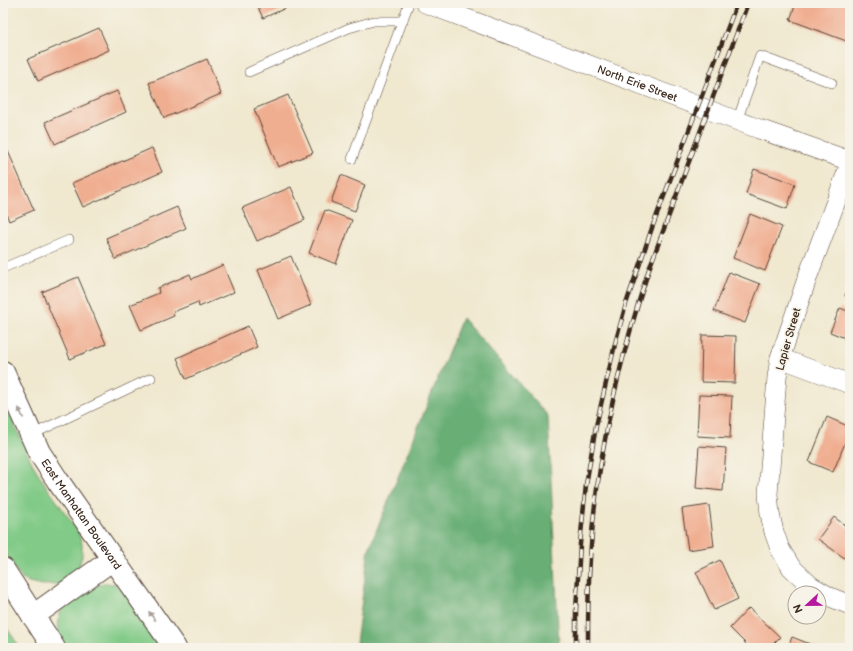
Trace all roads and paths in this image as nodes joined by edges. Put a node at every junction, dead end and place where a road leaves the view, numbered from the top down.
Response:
1 (410, 3) edge
2 (425, 3) edge
3 (403, 21) junction
4 (249, 72) dead end
5 (832, 84) dead end
6 (737, 121) junction
7 (352, 159) dead end
8 (850, 163) edge
9 (69, 240) dead end
10 (3, 268) edge
11 (780, 358) junction
12 (3, 372) edge
13 (151, 378) dead end
14 (850, 384) edge
15 (31, 435) junction
16 (113, 560) junction
17 (3, 569) edge
18 (850, 604) edge
19 (33, 616) junction
20 (54, 648) edge
21 (175, 648) edge

1 - 3 lane
2 - 6 street, North Erie Street
3 - 4 lane
3 - 7 lane
5 - 6 lane
6 - 8 street, North Erie Street
8 - 11 street, Lapier Street
9 - 10 lane
11 - 14 street
11 - 18 street, Lapier Street
15 -> 12 street, East Manhattan Boulevard
13 - 15 lane
15 - 16 street, East Manhattan Boulevard
16 - 19 street
21 -> 16 street, East Manhattan Boulevard
17 - 19 street
19 - 20 street

